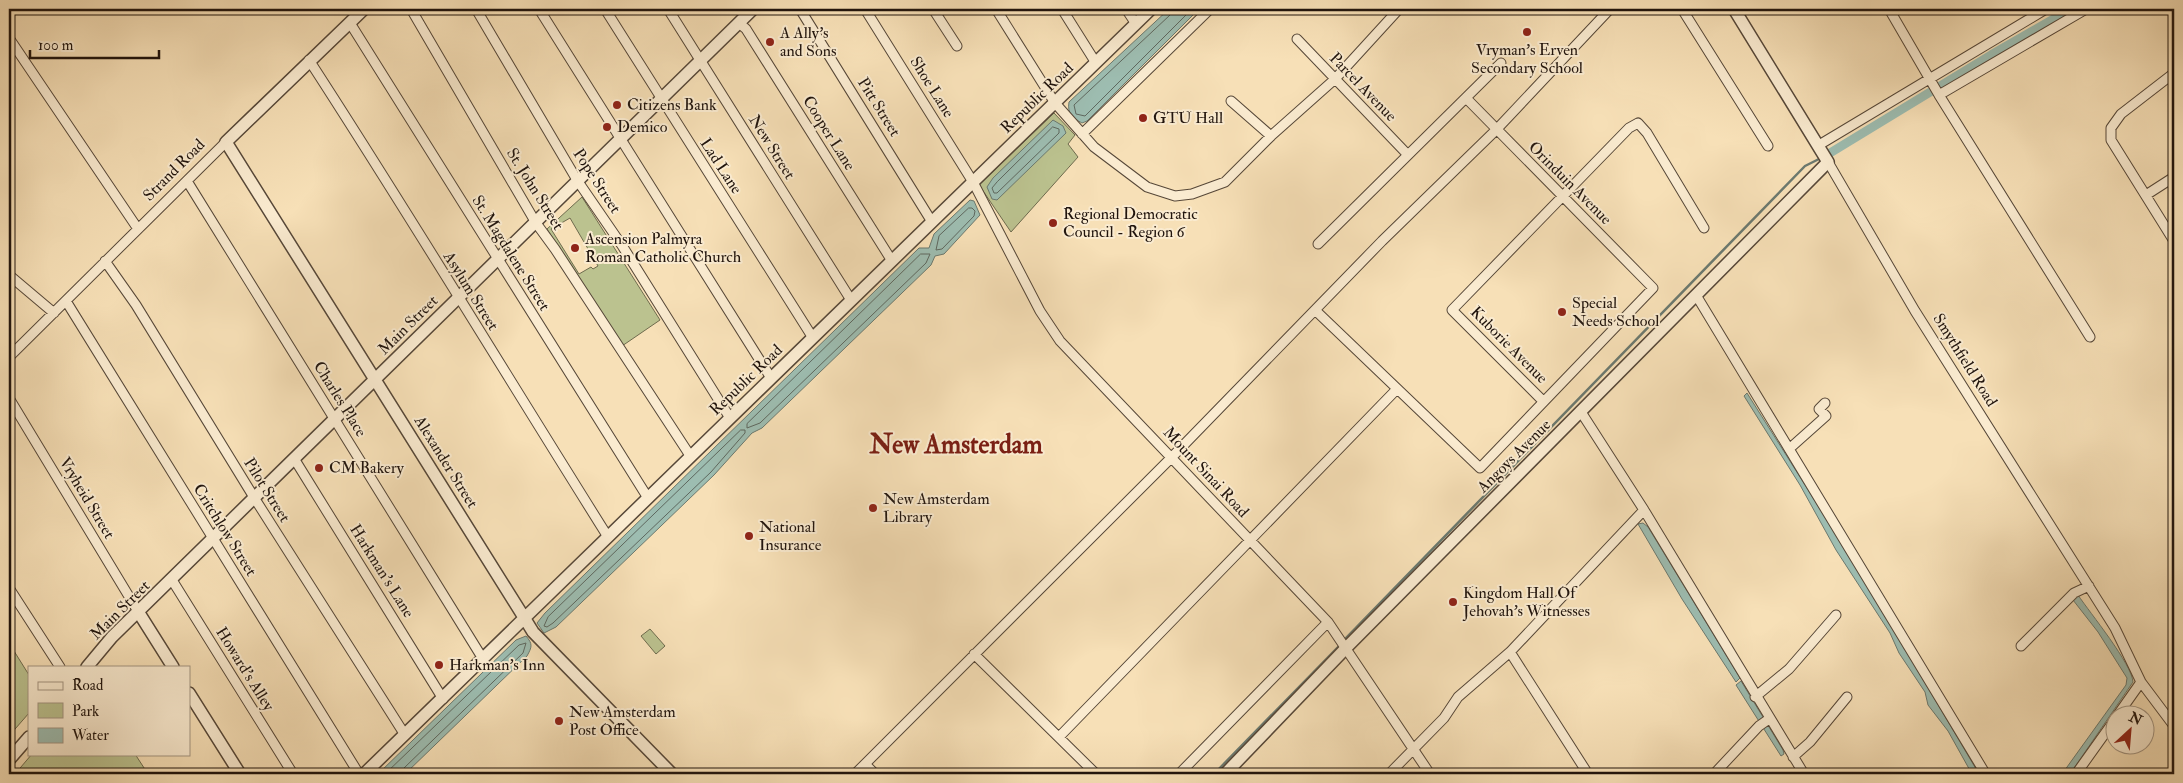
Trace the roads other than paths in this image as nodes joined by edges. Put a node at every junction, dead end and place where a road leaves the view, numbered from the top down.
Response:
1 (364, 9) edge
2 (411, 9) edge
3 (476, 9) edge
4 (539, 9) edge
5 (605, 9) edge
6 (668, 9) edge
7 (753, 9) edge
8 (800, 9) edge
9 (865, 9) edge
10 (933, 9) edge
11 (996, 9) edge
12 (1062, 9) edge
13 (1126, 9) edge
14 (1152, 9) edge
15 (1210, 9) edge
16 (1610, 9) edge
17 (1682, 9) edge
18 (1734, 9) edge
19 (1889, 9) edge
20 (2046, 9) edge
21 (2086, 9) edge
22 (1394, 10) edge
23 (350, 23) junction
24 (739, 23) junction
25 (1136, 24) junction
26 (9, 38) edge
27 (1297, 39) dead end
28 (957, 46) dead end
29 (309, 60) junction
30 (700, 61) junction
31 (1096, 63) junction
32 (1502, 63) dead end
33 (2174, 73) edge
34 (1930, 78) junction
35 (1335, 79) junction
36 (1939, 95) junction
37 (1466, 98) junction
38 (661, 100) junction
39 (1231, 101) dead end
40 (1055, 102) junction
41 (1496, 130) junction
42 (1082, 134) junction
43 (1271, 136) junction
44 (620, 140) junction
45 (226, 142) junction
46 (1819, 145) junction
47 (1768, 146) dead end
48 (1408, 155) junction
49 (1828, 162) junction
50 (2174, 177) edge
51 (187, 180) junction
52 (577, 180) junction
53 (973, 182) junction
54 (2146, 195) junction
55 (1562, 197) junction
56 (932, 222) junction
57 (536, 223) junction
58 (1704, 228) dead end
59 (2171, 228) edge
60 (138, 229) junction
61 (2174, 241) edge
62 (1318, 244) dead end
63 (497, 260) junction
64 (105, 261) junction
65 (892, 261) junction
66 (9, 275) edge
67 (1696, 294) junction
68 (458, 299) junction
69 (851, 300) junction
70 (66, 301) junction
71 (1316, 310) junction
72 (54, 313) junction
73 (2090, 337) dead end
74 (813, 338) junction
75 (9, 356) edge
76 (771, 378) junction
77 (376, 380) junction
78 (1396, 390) junction
79 (9, 398) edge
80 (1544, 401) junction
81 (1825, 403) dead end
82 (1581, 412) junction
83 (730, 418) junction
84 (335, 420) junction
85 (1789, 449) junction
86 (690, 457) junction
87 (1172, 457) junction
88 (295, 460) junction
89 (648, 498) junction
90 (255, 499) junction
91 (1644, 510) junction
92 (608, 537) junction
93 (213, 540) junction
94 (1250, 541) junction
95 (172, 580) junction
96 (2089, 586) junction
97 (9, 588) edge
98 (139, 613) junction
99 (1836, 614) dead end
100 (525, 619) junction
101 (1328, 622) junction
102 (1345, 645) junction
103 (2020, 646) dead end
104 (1510, 652) junction
105 (974, 654) junction
106 (483, 659) junction
107 (59, 666) edge
108 (89, 666) edge
109 (171, 666) edge
110 (2141, 682) junction
111 (190, 694) edge
112 (1755, 697) junction
113 (1847, 697) dead end
114 (443, 699) junction
115 (2124, 706) edge
116 (1768, 720) junction
117 (2174, 726) edge
118 (2106, 731) edge
119 (405, 734) junction
120 (1058, 737) junction
121 (28, 738) edge
122 (1414, 749) junction
123 (1793, 757) junction
124 (9, 760) edge
125 (865, 764) junction
126 (1985, 772) dead end
127 (240, 774) edge
128 (293, 774) edge
129 (359, 774) edge
130 (364, 774) edge
131 (672, 774) edge
132 (855, 774) edge
133 (875, 774) edge
134 (1096, 774) edge
135 (1179, 774) edge
136 (1225, 774) edge
137 (1389, 774) edge
138 (1430, 774) edge
139 (1588, 774) edge
140 (1714, 774) edge
141 (1804, 774) edge
142 (2076, 774) edge

1 - 23 street, Strand Road
2 - 57 street, St. John Street
3 - 52 street, Pope Street
4 - 44 street
5 - 38 street, Lad Lane
6 - 30 street, New Street
7 - 24 street, Main Street
8 - 56 street, Pitt Street
9 - 53 street, Shoe Lane
10 - 28 street
11 - 40 street
12 - 31 street
13 - 25 street
14 - 25 street, Republic Road
15 - 42 street
16 - 41 street
17 - 47 street
18 - 46 street, Smythfield Road
19 - 34 street
20 - 34 street
21 - 36 street
22 - 35 street
23 - 29 street, Strand Road
23 - 63 street, St. Magdalene Street
24 - 30 street, Main Street
24 - 65 street, Cooper Lane
25 - 31 street, Republic Road
26 - 60 street
27 - 35 street, Parcel Avenue
29 - 45 street, Strand Road
29 - 68 street, Asylum Street
30 - 38 street, Main Street
30 - 69 street, New Street
31 - 40 street, Republic Road
32 - 37 street
33 - 54 street
34 - 36 street
34 - 46 street
35 - 43 street
35 - 48 street, Parcel Avenue
36 - 73 street
37 - 41 street, Orinduin Avenue
37 - 48 street
38 - 44 street, Main Street
38 - 74 street, Lad Lane
39 - 43 street
40 - 42 street
40 - 53 street, Republic Road
41 - 55 street, Orinduin Avenue
41 - 71 street
42 - 43 street
44 - 52 street, Main Street
44 - 76 street
45 - 51 street, Strand Road
45 - 77 street, Alexander Street
46 - 49 street, Smythfield Road
48 - 62 street
49 - 67 street, Angoys Avenue
49 - 96 street, Smythfield Road
50 - 54 street
51 - 60 street, Strand Road
51 - 84 street, Charles Place
52 - 57 street, Main Street
52 - 83 street, Pope Street
53 - 56 street, Republic Road
53 - 87 street, Mount Sinai Road
54 - 59 street
55 - 58 street
55 - 80 street, Orinduin Avenue
55 - 80 street, Kuborie Avenue
56 - 65 street, Republic Road
57 - 63 street, Main Street
57 - 86 street, St. John Street
59 - 61 street
60 - 64 street, Strand Road
63 - 68 street, Main Street
63 - 89 street, St. Magdalene Street
64 - 70 street, Strand Road
64 - 90 street, Pilot Street
65 - 69 street, Republic Road
66 - 72 street
67 - 82 street, Angoys Avenue
67 - 85 street
68 - 77 street, Main Street
68 - 92 street, Asylum Street
69 - 74 street, Republic Road
70 - 72 street, Strand Road
70 - 93 street, Critchlow Street
71 - 78 street
71 - 87 street
72 - 75 street, Strand Road
74 - 76 street, Republic Road
76 - 83 street, Republic Road
77 - 84 street, Main Street
77 - 100 street, Alexander Street
78 - 80 street
78 - 94 street
79 - 98 street, Vryheid Street
81 - 85 street
82 - 91 street
82 - 102 street, Angoys Avenue
83 - 86 street, Republic Road
84 - 88 street, Main Street
84 - 106 street, Charles Place
85 - 126 street
86 - 89 street, Republic Road
87 - 94 street, Mount Sinai Road
87 - 105 street
88 - 90 street, Main Street
88 - 114 street, Harkman's Lane
89 - 92 street, Republic Road
90 - 93 street, Main Street
90 - 119 street, Pilot Street
91 - 104 street
91 - 112 street
92 - 100 street, Republic Road
93 - 95 street, Main Street
93 - 129 street, Critchlow Street
94 - 101 street, Mount Sinai Road
94 - 120 street
95 - 98 street, Main Street
95 - 128 street, Howard's Alley
96 - 103 street
96 - 110 street, Smythfield Road
97 - 107 street
98 - 108 street, Main Street
98 - 109 street
99 - 112 street
100 - 106 street, Republic Road
100 - 131 street, Alexander Street
101 - 102 street, Mount Sinai Road
101 - 135 street
102 - 122 street, Mount Sinai Road
102 - 136 street, Angoys Avenue
104 - 122 street
104 - 139 street
105 - 120 street
105 - 125 street
106 - 114 street, Republic Road
110 - 115 street
110 - 117 street, Smythfield Road
111 - 127 street
112 - 116 street
113 - 123 street
114 - 119 street, Republic Road
116 - 123 street
116 - 140 street
118 - 142 street
119 - 130 street, Republic Road
120 - 134 street
121 - 124 street
122 - 137 street
122 - 138 street, Mount Sinai Road
123 - 141 street
125 - 132 street
125 - 133 street

